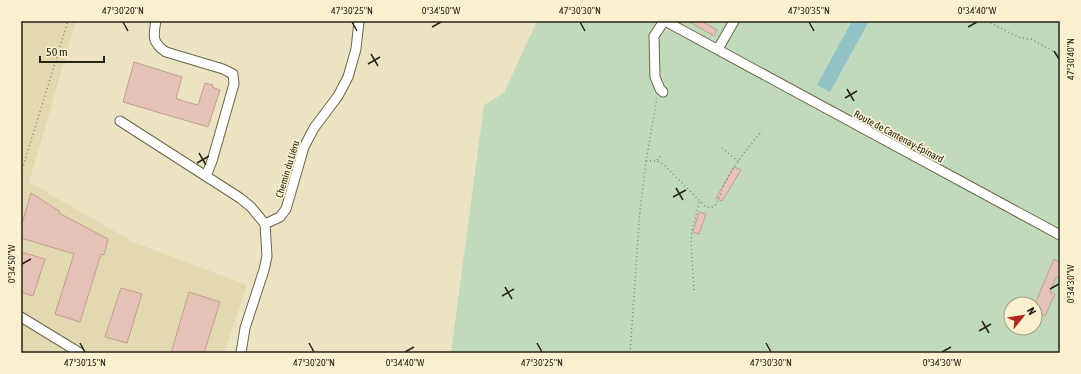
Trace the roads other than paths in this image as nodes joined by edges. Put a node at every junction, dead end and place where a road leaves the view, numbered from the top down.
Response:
1 (156, 21) edge
2 (359, 21) edge
3 (665, 21) edge
4 (734, 21) edge
5 (718, 49) junction
6 (660, 94) road end
7 (120, 121) dead end
8 (206, 176) junction
9 (265, 224) junction
10 (1060, 235) edge
11 (21, 317) edge
12 (242, 351) edge
13 (80, 353) edge

1 - 8 street
2 - 9 street, Chemin du Liéru
3 - 5 street, Route de Cantenay-Épinard
3 - 6 street
4 - 5 street
5 - 10 street, Route de Cantenay-Épinard
7 - 8 street
8 - 9 street
9 - 12 street
11 - 13 street

